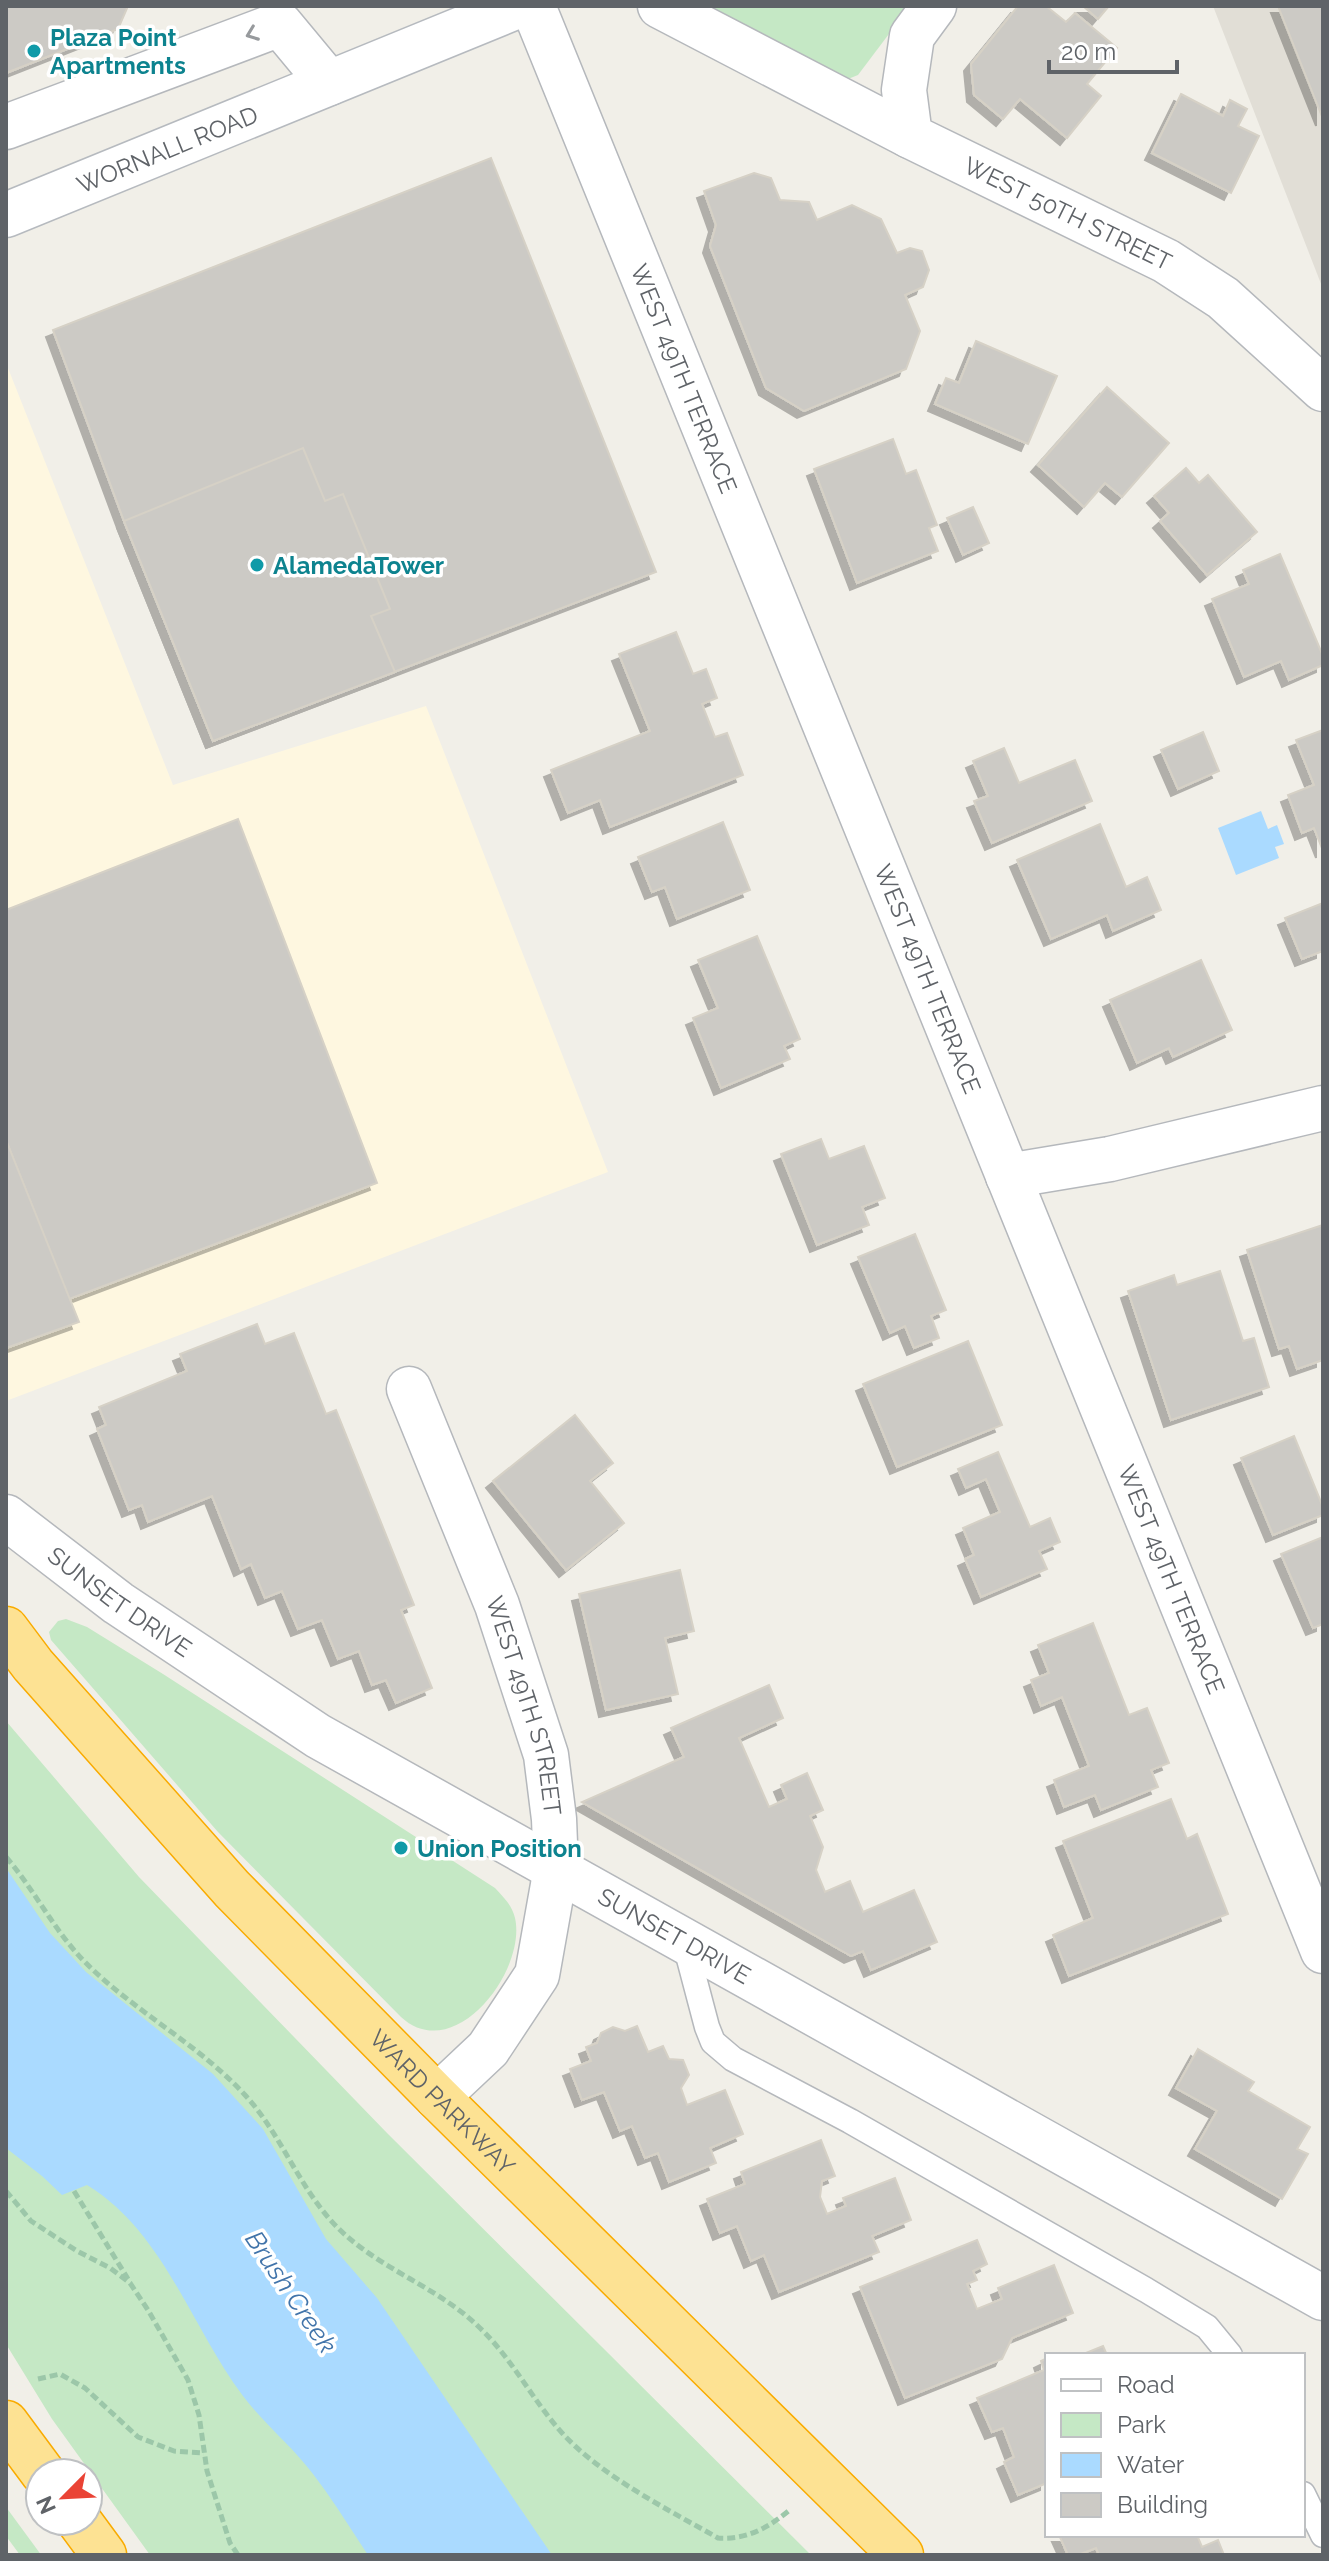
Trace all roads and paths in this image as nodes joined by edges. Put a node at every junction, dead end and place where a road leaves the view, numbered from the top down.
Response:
1 (518, 6) edge
2 (533, 6) edge
3 (660, 6) edge
4 (934, 6) edge
5 (329, 83) junction
6 (6, 127) edge
7 (910, 136) junction
8 (6, 215) edge
9 (1323, 389) edge
10 (1323, 1108) edge
11 (1008, 1176) junction
12 (409, 1389) dead end
13 (6, 1517) edge
14 (6, 1629) edge
15 (6, 1857) edge
16 (556, 1868) junction
17 (684, 1940) junction
18 (1323, 1951) edge
19 (437, 2097) junction
20 (6, 2191) edge
21 (74, 2191) dead end
22 (130, 2283) junction
23 (1323, 2298) edge
24 (1228, 2353) edge
25 (38, 2379) dead end
26 (6, 2423) edge
27 (204, 2453) junction
28 (31, 2457) edge
29 (826, 2480) junction
30 (1305, 2498) edge
31 (1323, 2535) edge
32 (91, 2537) edge
33 (104, 2555) edge
34 (238, 2555) edge
35 (901, 2555) edge

1 - 5 street, WORNALL ROAD
2 - 11 street, WEST 49TH TERRACE
3 - 7 street, WEST 50TH STREET
4 - 7 street
5 -> 6 street
5 - 8 street, WORNALL ROAD
7 - 9 street, WEST 50TH STREET
10 - 11 street
11 - 18 street, WEST 49TH TERRACE
12 - 16 street, WEST 49TH STREET
13 - 16 street, SUNSET DRIVE
14 - 19 highway, WARD PARKWAY
15 - 29 path
16 - 17 street, SUNSET DRIVE
16 - 19 street, WEST 49TH STREET
17 - 23 street, SUNSET DRIVE
17 - 24 lane
19 - 29 highway, WARD PARKWAY
20 - 22 path
21 - 22 path
22 - 27 path
25 - 27 path
26 - 28 highway
27 - 34 path
29 - 35 highway, WARD PARKWAY
30 - 31 lane
32 - 33 highway

